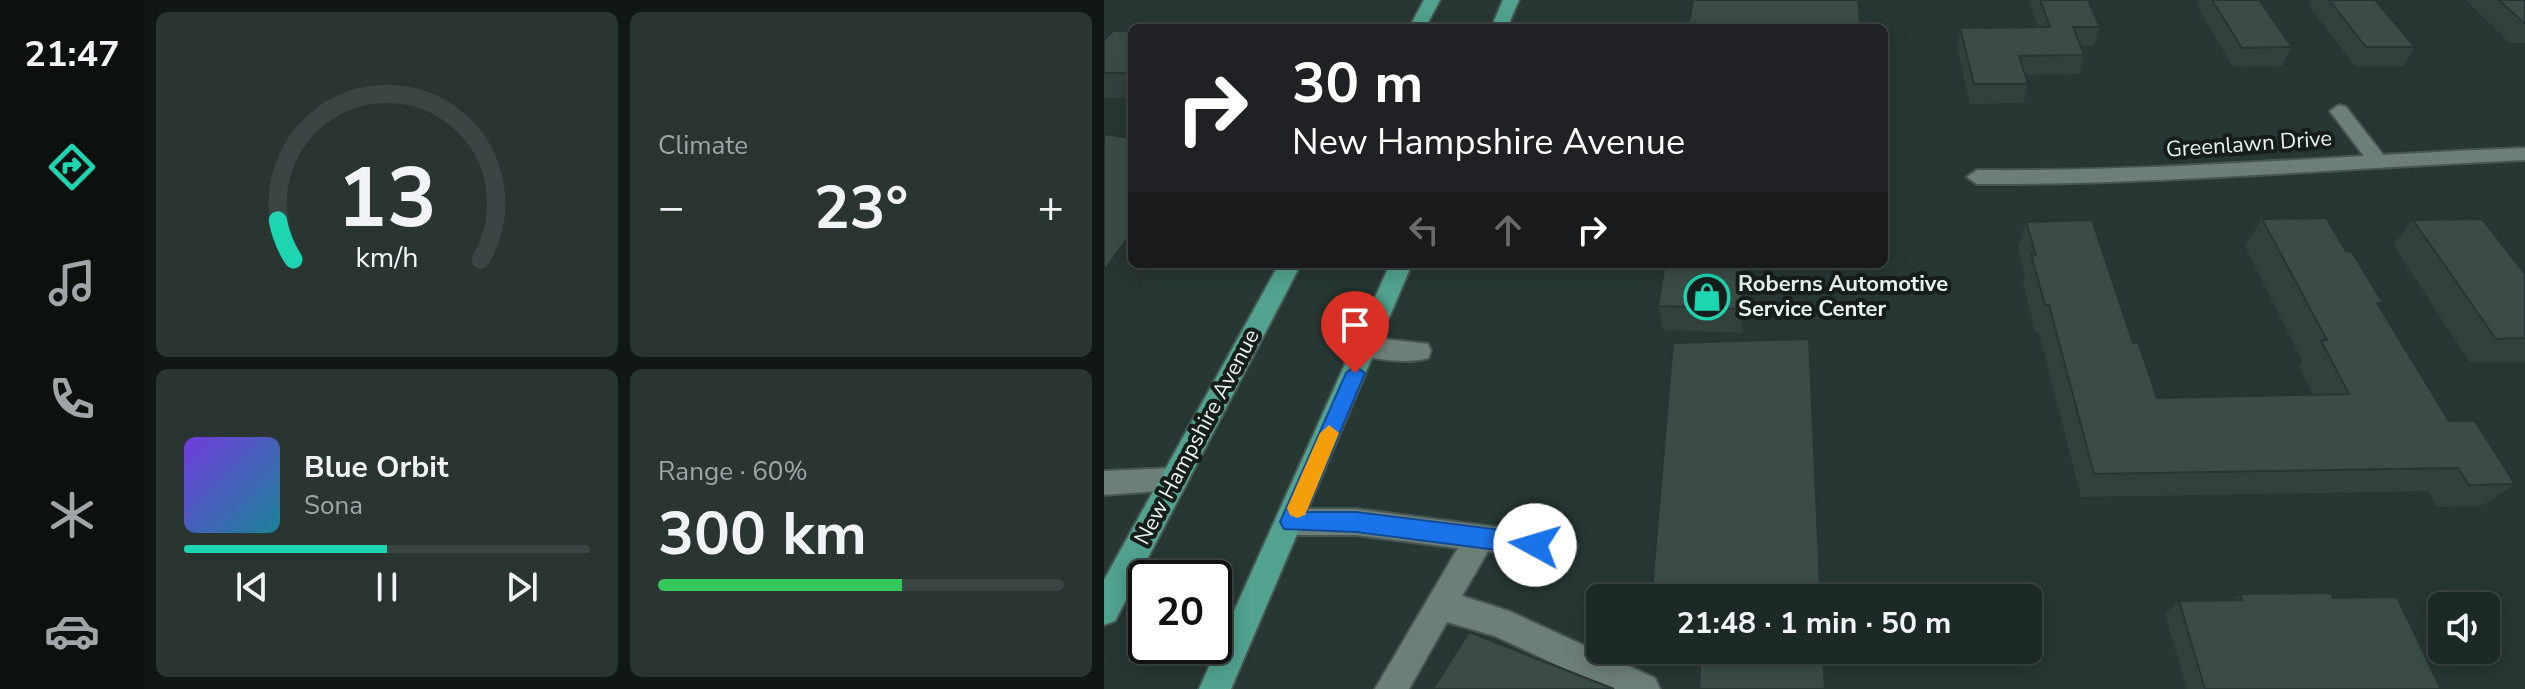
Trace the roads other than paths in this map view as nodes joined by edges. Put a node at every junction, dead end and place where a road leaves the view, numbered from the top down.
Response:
1 (1432, 0) edge
2 (1511, 0) edge
3 (1419, 24) edge
4 (1501, 24) edge
5 (2339, 111) dead end
6 (2525, 154) edge
7 (2377, 160) junction
8 (1977, 177) dead end
9 (1288, 268) edge
10 (1399, 268) edge
11 (1367, 347) junction
12 (1419, 351) dead end
13 (1174, 480) junction
14 (1104, 483) edge
15 (1291, 522) junction
16 (1479, 539) junction
17 (1563, 547) dead end
18 (1439, 605) junction
19 (1104, 610) edge
20 (1215, 689) edge
21 (1391, 689) edge
22 (1644, 689) edge

1 - 3 main road
2 - 4 main road
5 - 7 street
6 - 7 street, Greenlawn Drive
7 - 8 street, Greenlawn Drive
9 - 13 main road, New Hampshire Avenue
10 - 11 main road
11 - 12 street
11 - 15 main road
13 - 14 street
13 - 19 main road, New Hampshire Avenue
15 - 16 street
15 - 20 main road
16 - 17 street
16 - 18 street
18 - 21 street
18 - 22 street

